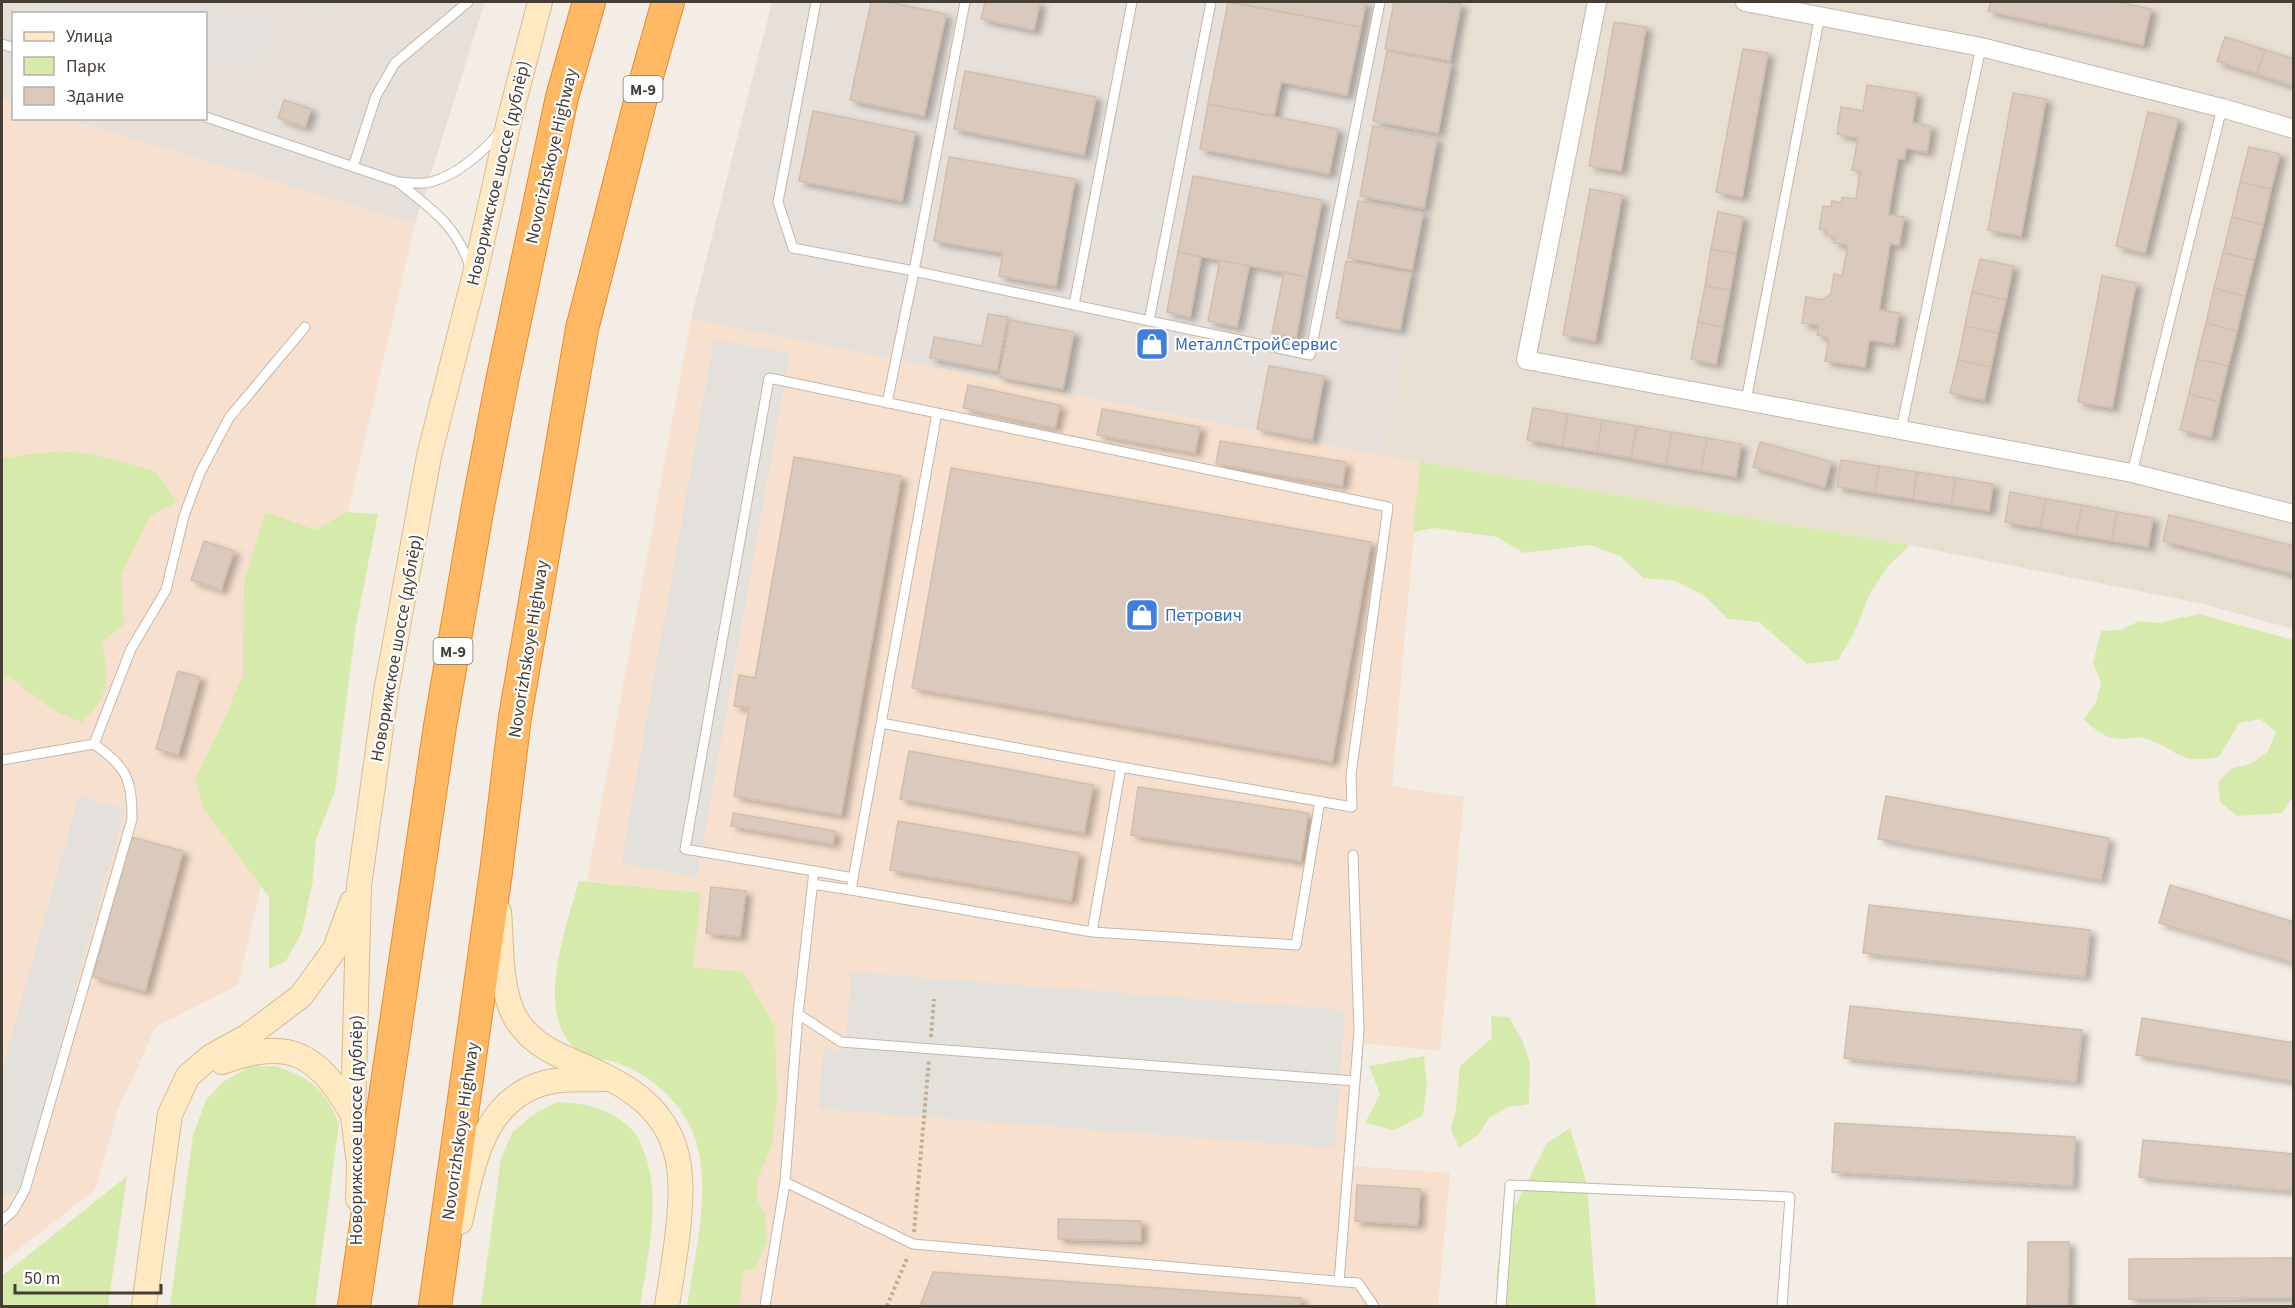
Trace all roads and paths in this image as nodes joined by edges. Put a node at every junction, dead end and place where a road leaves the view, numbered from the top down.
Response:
1 (468, 2) edge
2 (540, 2) edge
3 (589, 2) edge
4 (668, 2) edge
5 (816, 2) edge
6 (965, 2) edge
7 (1132, 2) edge
8 (1211, 2) edge
9 (1380, 2) edge
10 (1598, 2) edge
11 (1745, 2) edge
12 (1820, 15) junction
13 (1981, 47) junction
14 (2222, 108) junction
15 (207, 117) edge
16 (509, 121) junction
17 (2294, 129) edge
18 (353, 167) junction
19 (398, 182) junction
20 (914, 271) junction
21 (474, 278) junction
22 (1074, 305) junction
23 (1149, 321) junction
24 (305, 327) dead end
25 (1746, 401) junction
26 (887, 403) junction
27 (937, 413) junction
28 (1901, 430) junction
29 (2132, 473) junction
30 (2294, 514) edge
31 (881, 723) junction
32 (94, 744) junction
33 (2, 760) edge
34 (1121, 767) junction
35 (1320, 801) junction
36 (1353, 855) dead end
37 (814, 871) junction
38 (496, 872) junction
39 (853, 878) junction
40 (812, 884) junction
41 (358, 886) junction
42 (851, 890) junction
43 (1092, 932) junction
44 (934, 999) dead end
45 (798, 1014) junction
46 (930, 1049) junction
47 (609, 1079) junction
48 (1355, 1081) junction
49 (170, 1114) junction
50 (352, 1116) junction
51 (784, 1182) junction
52 (2, 1221) edge
53 (913, 1244) junction
54 (1340, 1282) junction
55 (144, 1306) edge
56 (354, 1306) edge
57 (435, 1306) edge
58 (441, 1306) edge
59 (667, 1306) edge
60 (765, 1306) edge
61 (887, 1306) edge
62 (1374, 1306) edge
63 (1501, 1306) edge
64 (1782, 1306) edge

1 - 18 lane
2 - 16 street, Новорижское шоссе (дублёр)
3 - 56 highway, Novorizhskoye Highway / М-9
4 - 38 highway, Novorizhskoye Highway / М-9
5 - 20 lane
6 - 20 lane
7 - 22 lane
8 - 23 lane
9 - 23 lane
10 - 25 street
11 - 12 street
12 - 13 street
12 - 25 lane
13 - 14 street
13 - 28 lane
14 - 17 street
14 - 29 lane
15 - 18 lane
16 - 19 lane
16 - 21 street, Новорижское шоссе (дублёр)
18 - 19 lane
19 - 21 lane
20 - 22 lane
20 - 26 lane
21 - 41 street, Новорижское шоссе (дублёр)
22 - 23 lane
24 - 32 lane
25 - 28 street
26 - 27 lane
26 - 37 lane
27 - 31 lane
27 - 35 lane
28 - 29 street
29 - 30 street
31 - 34 lane
31 - 39 lane
32 - 33 lane
32 - 52 lane
34 - 35 lane
34 - 43 lane
35 - 43 lane
36 - 48 lane
37 - 39 lane
37 - 40 lane
38 - 47 street, М-9
38 - 57 highway, Novorizhskoye Highway / М-9
39 - 42 lane
40 - 42 lane
40 - 45 lane
41 - 49 street
41 - 50 street, Новорижское шоссе (дублёр)
42 - 43 lane
44 - 46 path
45 - 46 lane
45 - 51 lane
46 - 48 lane
46 - 53 path
47 - 58 street, М-9
47 - 59 street, М-9
48 - 54 lane
49 - 50 street
49 - 55 street
50 - 56 street, Новорижское шоссе (дублёр)
51 - 53 lane
51 - 60 lane
53 - 54 lane
53 - 61 path
54 - 62 lane
63 - 64 lane

